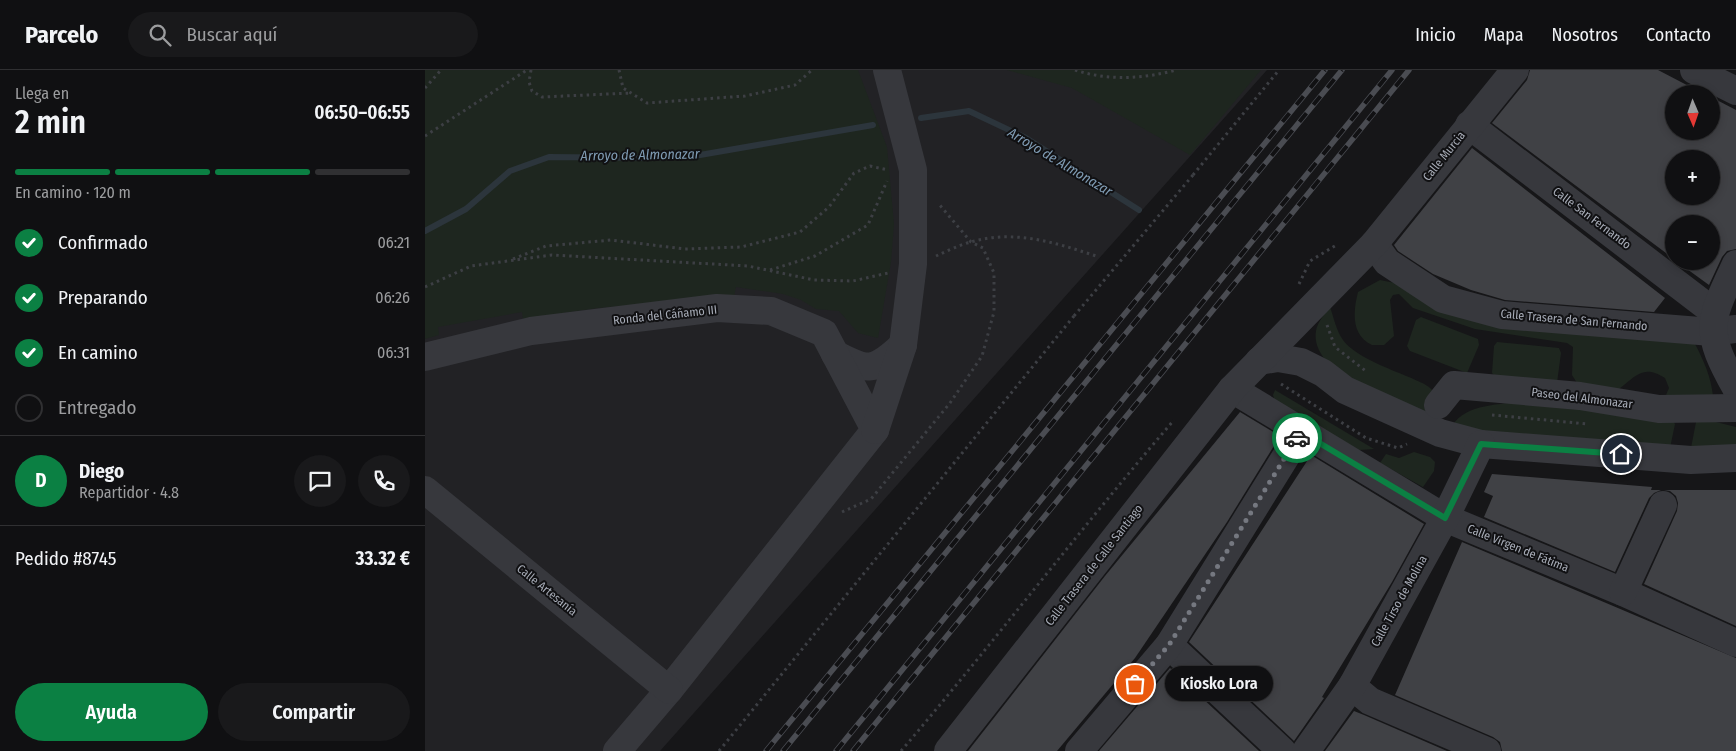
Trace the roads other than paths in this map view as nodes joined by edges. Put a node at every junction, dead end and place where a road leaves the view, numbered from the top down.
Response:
1 (887, 70) edge
2 (1515, 70) edge
3 (1694, 70) edge
4 (1736, 91) edge
5 (1469, 125) junction
6 (1380, 253) junction
7 (1736, 264) edge
8 (1298, 322) junction
9 (1721, 324) edge
10 (903, 345) junction
11 (835, 354) junction
12 (427, 357) edge
13 (1259, 361) junction
14 (1323, 373) junction
15 (1232, 388) junction
16 (1736, 388) edge
17 (1437, 404) dead end
18 (1736, 408) edge
19 (875, 430) junction
20 (1301, 432) junction
21 (1481, 444) junction
22 (1736, 458) edge
23 (425, 490) edge
24 (1663, 505) dead end
25 (1445, 518) junction
26 (1623, 592) junction
27 (1736, 643) edge
28 (1169, 645) junction
29 (1352, 686) junction
30 (669, 690) junction
31 (950, 748) edge
32 (617, 751) edge
33 (1079, 751) edge
34 (1282, 751) edge
35 (1306, 751) edge
36 (1487, 751) edge

1 - 10 street
2 - 5 street, Calle Murcia
3 - 4 street
5 - 6 street, Calle Murcia
5 - 9 street, Calle San Fernando
6 - 8 street, Calle Murcia
6 - 9 street, Calle Trasera de San Fernando
7 - 9 street
8 - 13 street, Calle Trasera de Calle Santiago
8 - 14 street
9 - 16 street
10 - 11 street
10 - 19 street
11 - 12 street, Ronda del Cáñamo III
11 - 19 street, Ronda del Cáñamo III
13 - 14 street
13 - 15 street, Calle Trasera de Calle Santiago
14 - 21 street
15 - 20 street, Calle Virgen de Fátima
15 - 31 street, Calle Trasera de Calle Santiago
17 - 18 street, Paseo del Almonazar
19 - 30 street
20 - 25 street, Calle Virgen de Fátima
20 - 28 street
21 - 22 street
21 - 25 street, Calle Tirso de Molina
23 - 30 street, Calle Artesanía
24 - 26 street
25 - 26 street, Calle Virgen de Fátima
25 - 29 street, Calle Tirso de Molina
26 - 27 street, Calle Virgen de Fátima
28 - 33 street
28 - 34 street
29 - 35 street, Calle Tirso de Molina
29 - 36 street
30 - 32 street

